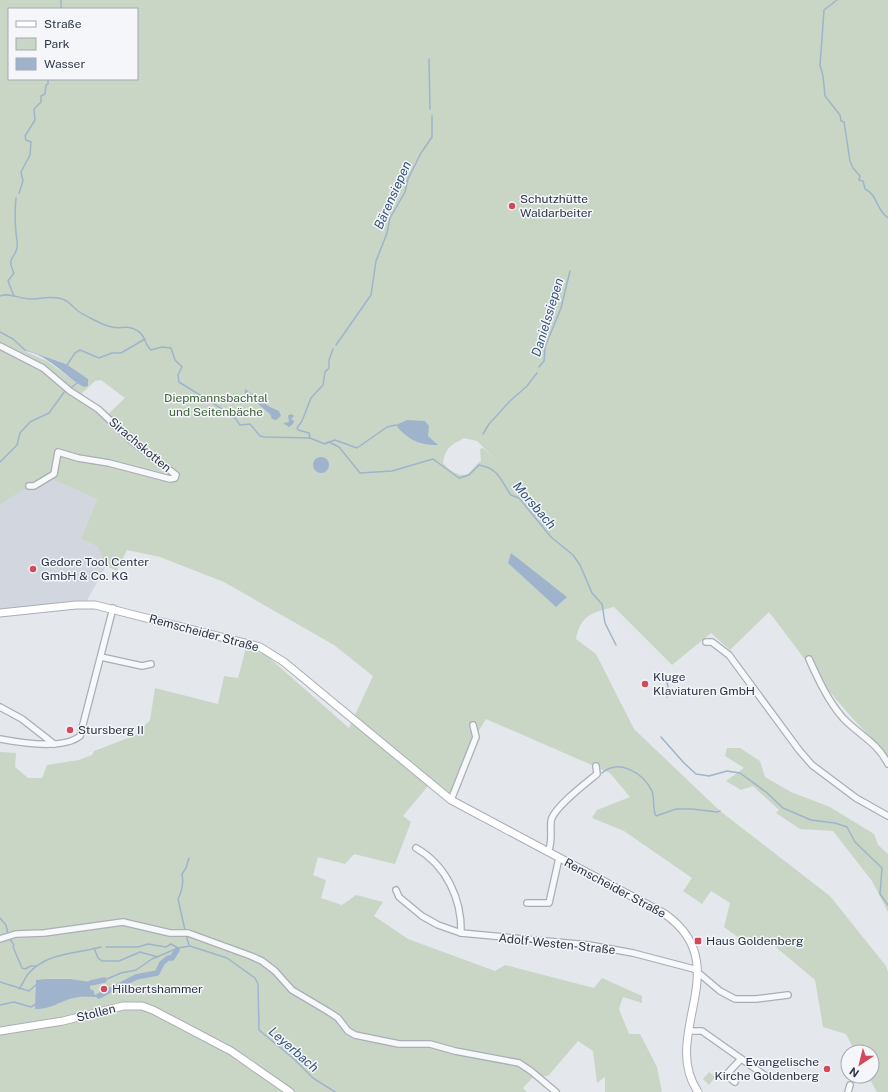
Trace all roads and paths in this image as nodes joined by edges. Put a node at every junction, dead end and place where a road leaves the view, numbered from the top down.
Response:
1 (0, 346) edge
2 (29, 486) dead end
3 (113, 608) junction
4 (0, 613) edge
5 (706, 642) dead end
6 (101, 657) junction
7 (809, 659) dead end
8 (151, 664) dead end
9 (0, 707) edge
10 (473, 726) dead end
11 (0, 739) edge
12 (54, 744) junction
13 (888, 764) edge
14 (596, 766) dead end
15 (451, 800) junction
16 (888, 816) edge
17 (416, 848) dead end
18 (548, 852) junction
19 (559, 858) junction
20 (396, 890) dead end
21 (527, 903) dead end
22 (461, 933) junction
23 (0, 939) edge
24 (698, 972) junction
25 (788, 995) dead end
26 (0, 1031) edge
27 (689, 1031) junction
28 (741, 1059) junction
29 (767, 1077) dead end
30 (735, 1082) dead end
31 (850, 1085) dead end
32 (290, 1092) edge
33 (556, 1092) edge
34 (698, 1092) edge
35 (848, 1092) edge

1 - 2 street, Sirachskotten
3 - 4 main road, Remscheider Straße
3 - 6 street
3 - 15 main road, Remscheider Straße
5 - 16 street
6 - 8 street
6 - 12 street
7 - 13 street
9 - 12 street
10 - 15 street
11 - 12 street
14 - 18 street
15 - 18 main road, Remscheider Straße
17 - 22 street
18 - 19 main road, Remscheider Straße
19 - 21 street
19 - 24 main road, Remscheider Straße
20 - 22 street, Adolf-Westen-Straße
22 - 24 street, Adolf-Westen-Straße
23 - 33 street
24 - 25 street
24 - 27 main road, Remscheider Straße
26 - 32 main road, Stollen
27 - 28 street
27 - 34 main road, Remscheider Straße
28 - 29 street
28 - 30 street
31 - 35 street

